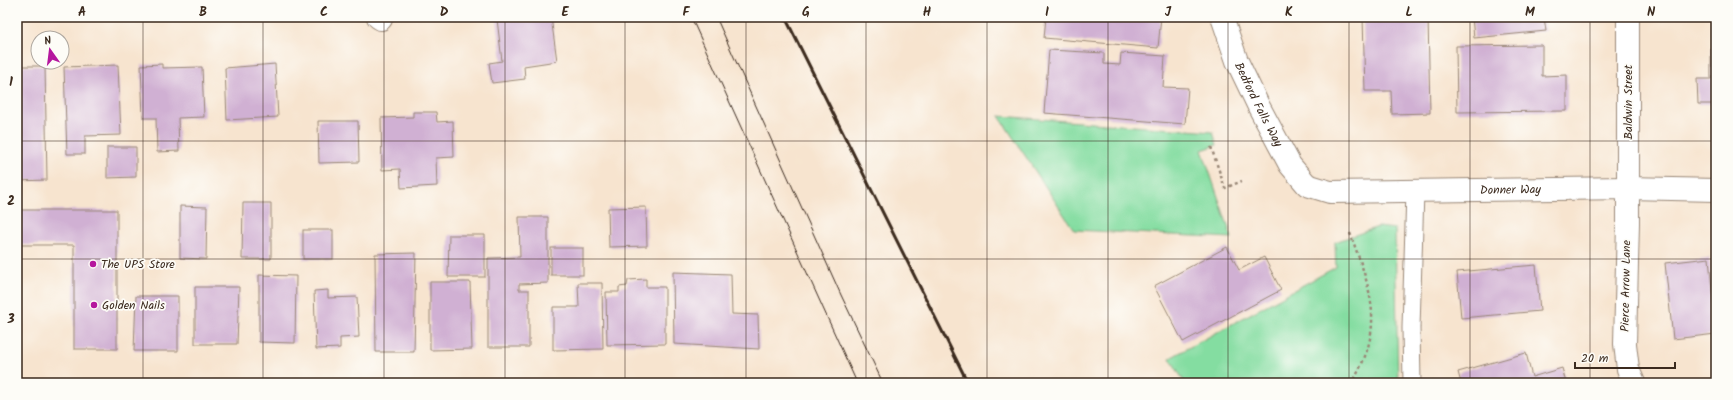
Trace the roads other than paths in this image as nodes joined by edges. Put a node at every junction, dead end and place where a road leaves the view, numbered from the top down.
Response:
1 (1222, 17) edge
2 (1628, 17) edge
3 (1307, 185) joint
4 (1628, 188) junction
5 (1716, 190) edge
6 (1415, 191) junction
7 (1412, 383) edge
8 (1634, 383) edge

1 - 3 street, Bedford Falls Way
2 - 4 street, Baldwin Street
3 - 6 street, Donner Way
4 - 5 street, Donner Way
4 - 6 street, Donner Way
4 - 8 street, Pierce Arrow Lane
6 - 7 lane

